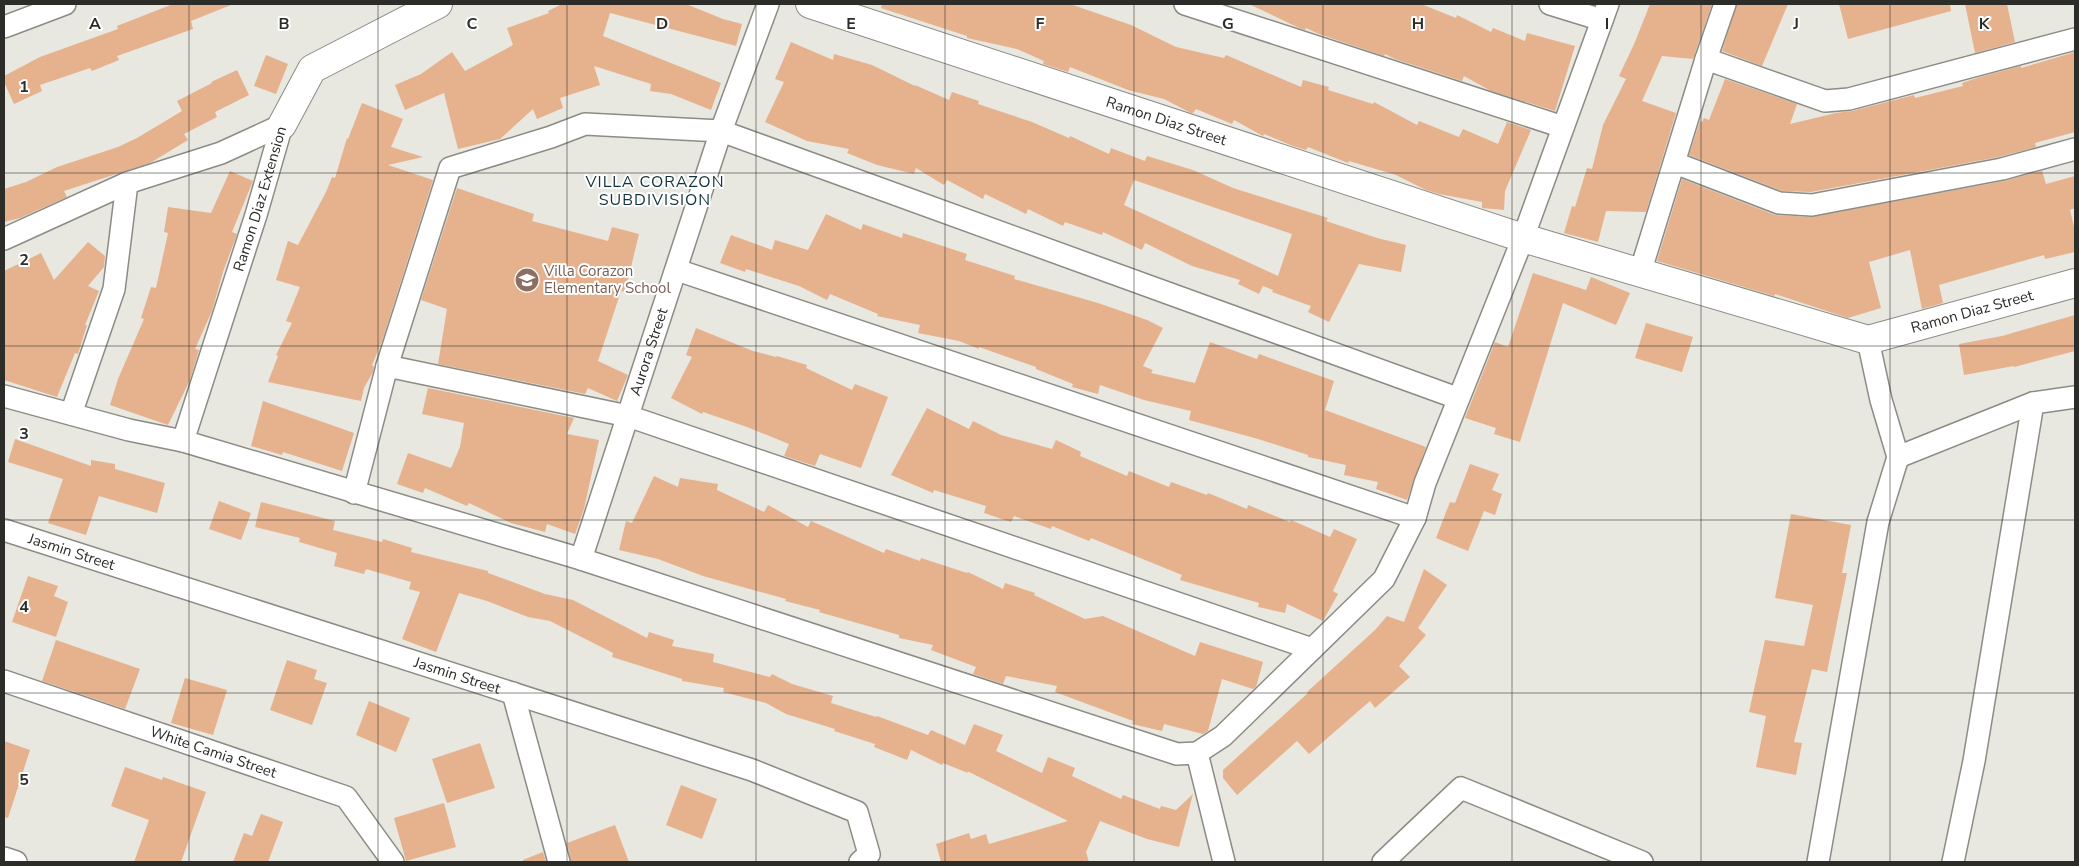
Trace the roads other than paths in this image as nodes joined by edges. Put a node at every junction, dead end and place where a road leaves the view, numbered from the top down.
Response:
1 (65, 4) edge
2 (437, 4) edge
3 (768, 4) edge
4 (810, 4) edge
5 (1185, 4) edge
6 (1550, 4) edge
7 (1725, 4) edge
8 (1605, 12) edge
9 (4, 27) edge
10 (2075, 39) edge
11 (1706, 59) junction
12 (282, 125) junction
13 (1563, 127) junction
14 (721, 131) junction
15 (2075, 149) edge
16 (1675, 163) junction
17 (127, 183) junction
18 (1523, 238) junction
19 (4, 239) edge
20 (677, 270) junction
21 (1640, 273) junction
22 (2075, 283) edge
23 (1868, 340) junction
24 (387, 366) junction
25 (4, 396) edge
26 (2075, 397) edge
27 (1457, 398) junction
28 (2033, 402) junction
29 (71, 414) junction
30 (628, 416) junction
31 (183, 441) junction
32 (1898, 457) junction
33 (354, 493) junction
34 (1415, 518) junction
35 (4, 530) edge
36 (581, 560) junction
37 (1312, 649) junction
38 (4, 681) edge
39 (513, 693) junction
40 (1197, 753) junction
41 (4, 858) edge
42 (16, 862) edge
43 (393, 862) edge
44 (559, 862) edge
45 (860, 862) edge
46 (1224, 862) edge
47 (1383, 862) edge
48 (1642, 862) edge
49 (1818, 862) edge
50 (1953, 862) edge

1 - 9 street
2 - 12 street, Ramon Diaz Extension
3 - 14 street, Aurora Street
4 - 18 street, Ramon Diaz Street
5 - 13 street
6 - 8 street
7 - 11 street
8 - 13 street
10 - 11 street
11 - 16 street
12 - 17 street
12 - 31 street, Ramon Diaz Extension
13 - 18 street
14 - 20 street, Aurora Street
14 - 24 street
14 - 27 street
15 - 16 street
16 - 21 street
17 - 19 street
17 - 29 street
18 - 21 street, Ramon Diaz Street
18 - 27 street
20 - 30 street, Aurora Street
20 - 34 street
21 - 23 street, Ramon Diaz Street
22 - 23 street, Ramon Diaz Street
23 - 32 street
24 - 30 street
24 - 33 street
25 - 29 street
26 - 28 street
27 - 34 street
28 - 32 street
28 - 50 street
29 - 31 street
30 - 36 street, Aurora Street
30 - 37 street
31 - 33 street
32 - 49 street
33 - 36 street
34 - 37 street
35 - 39 street, Jasmin Street
36 - 40 street
37 - 40 street
38 - 43 street, White Camia Street
39 - 44 street
39 - 45 street, Jasmin Street
40 - 46 street
41 - 42 street
47 - 48 street

